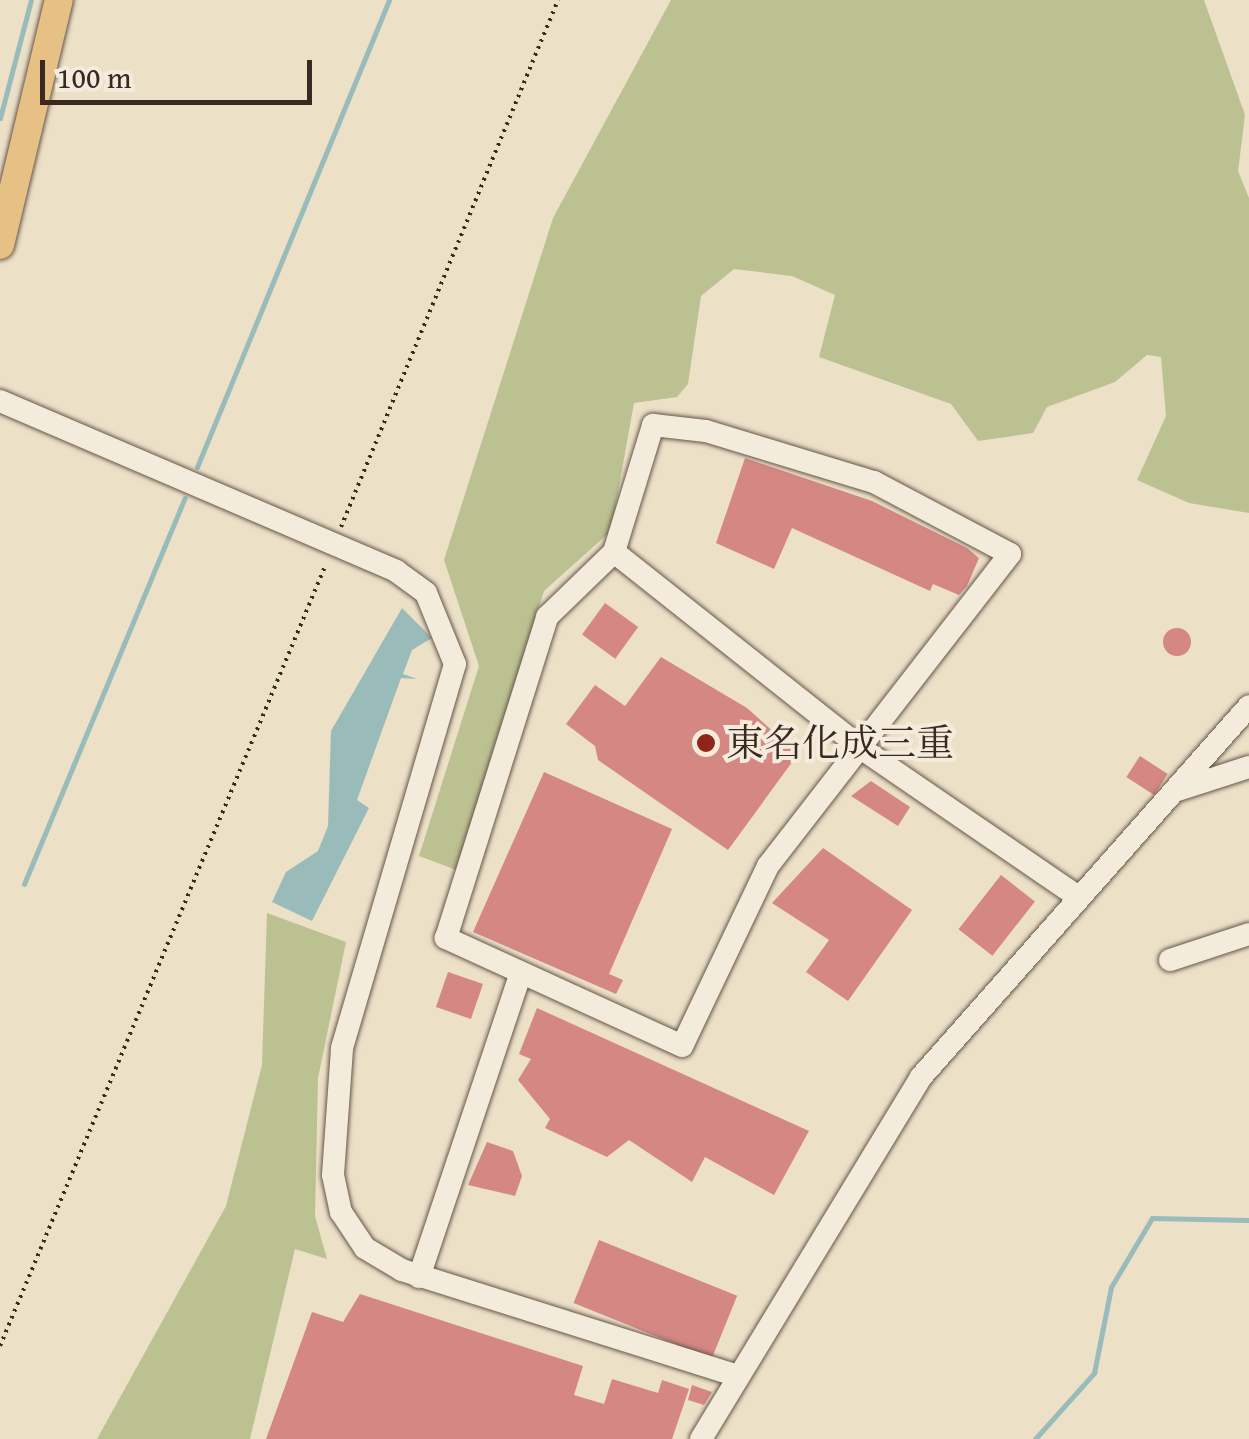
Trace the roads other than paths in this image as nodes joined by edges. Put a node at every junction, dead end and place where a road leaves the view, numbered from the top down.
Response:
1 (60, 0) edge
2 (0, 246) edge
3 (0, 400) edge
4 (614, 552) junction
5 (1249, 706) edge
6 (865, 750) junction
7 (1249, 767) edge
8 (1176, 791) junction
9 (1077, 896) junction
10 (1249, 934) edge
11 (1170, 960) dead end
12 (521, 972) junction
13 (419, 1276) junction
14 (738, 1376) junction
15 (701, 1439) edge

1 - 2 main road
3 - 13 street
4 - 6 street
4 - 6 street
4 - 12 street
5 - 8 street
6 - 9 street
6 - 12 street
7 - 8 street
8 - 9 street
9 - 14 street
10 - 11 street
12 - 13 street
13 - 14 street
14 - 15 street

